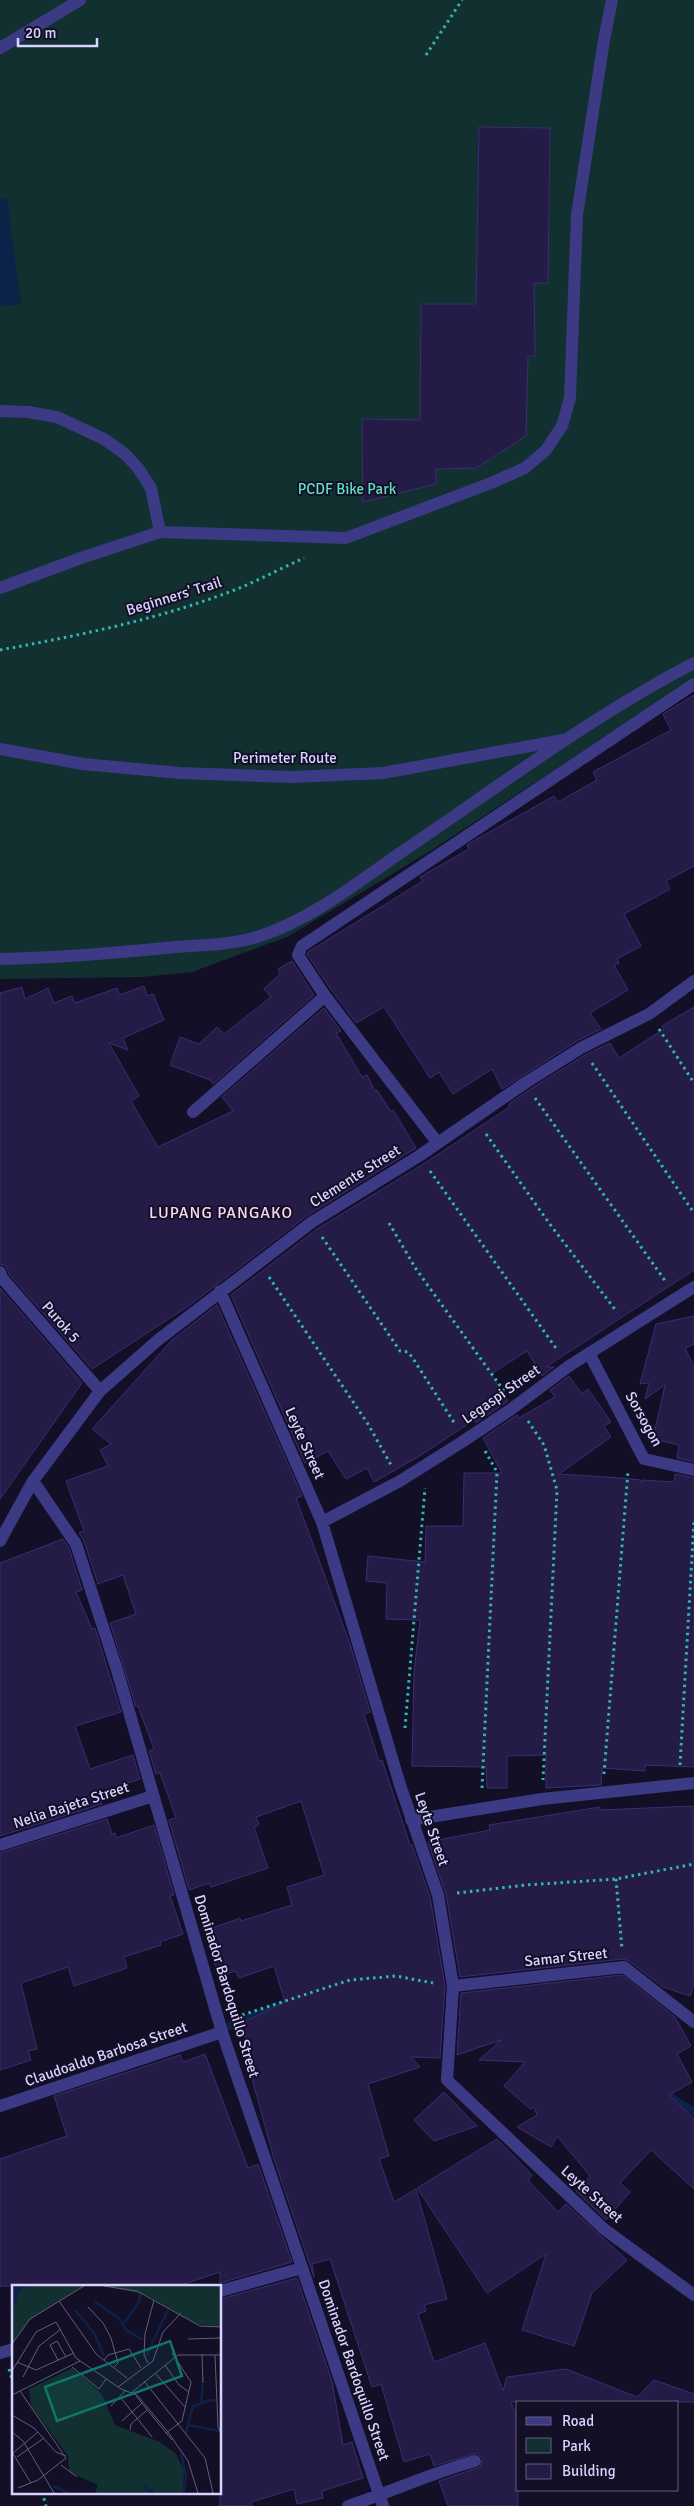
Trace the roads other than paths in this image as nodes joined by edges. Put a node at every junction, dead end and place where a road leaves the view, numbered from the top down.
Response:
1 (80, 0) edge
2 (612, 0) edge
3 (0, 48) edge
4 (0, 410) edge
5 (160, 532) junction
6 (0, 588) edge
7 (694, 663) edge
8 (694, 684) edge
9 (568, 739) junction
10 (0, 749) edge
11 (0, 959) edge
12 (694, 981) edge
13 (325, 996) junction
14 (193, 1112) dead end
15 (437, 1142) junction
16 (1, 1276) edge
17 (694, 1287) edge
18 (220, 1291) junction
19 (589, 1353) junction
20 (100, 1391) junction
21 (694, 1470) edge
22 (33, 1481) junction
23 (322, 1522) junction
24 (0, 1541) edge
25 (694, 1783) edge
26 (153, 1796) junction
27 (411, 1820) junction
28 (0, 1845) edge
29 (453, 1986) junction
30 (694, 2022) edge
31 (221, 2028) junction
32 (0, 2106) edge
33 (302, 2268) junction
34 (221, 2291) edge
35 (694, 2295) edge
36 (475, 2462) dead end
37 (381, 2501) edge
38 (348, 2506) edge

1 - 3 street
2 - 5 street
4 - 5 street
5 - 6 street
7 - 9 street
8 - 13 street
9 - 10 street, Perimeter Route
9 - 11 street
12 - 15 street, Clemente Street
13 - 14 street
13 - 15 street
15 - 18 street, Clemente Street
16 - 20 street, Purok 5
17 - 19 street, Legaspi Street
18 - 20 street, Clemente Street
18 - 23 street, Leyte Street
19 - 21 street, Sorsogon
19 - 23 street, Legaspi Street
20 - 22 street, Clemente Street
22 - 24 street, Clemente Street
22 - 26 street, Dominador Bardoquillo Street
23 - 27 street, Leyte Street
25 - 27 street
26 - 28 street, Nelia Bajeta Street
26 - 31 street, Dominador Bardoquillo Street
27 - 29 street, Leyte Street
29 - 30 street, Samar Street
29 - 35 street, Leyte Street
31 - 32 street, Claudoaldo Barbosa Street
31 - 33 street, Dominador Bardoquillo Street
33 - 34 street
33 - 37 street, Dominador Bardoquillo Street
36 - 37 street
37 - 38 street

